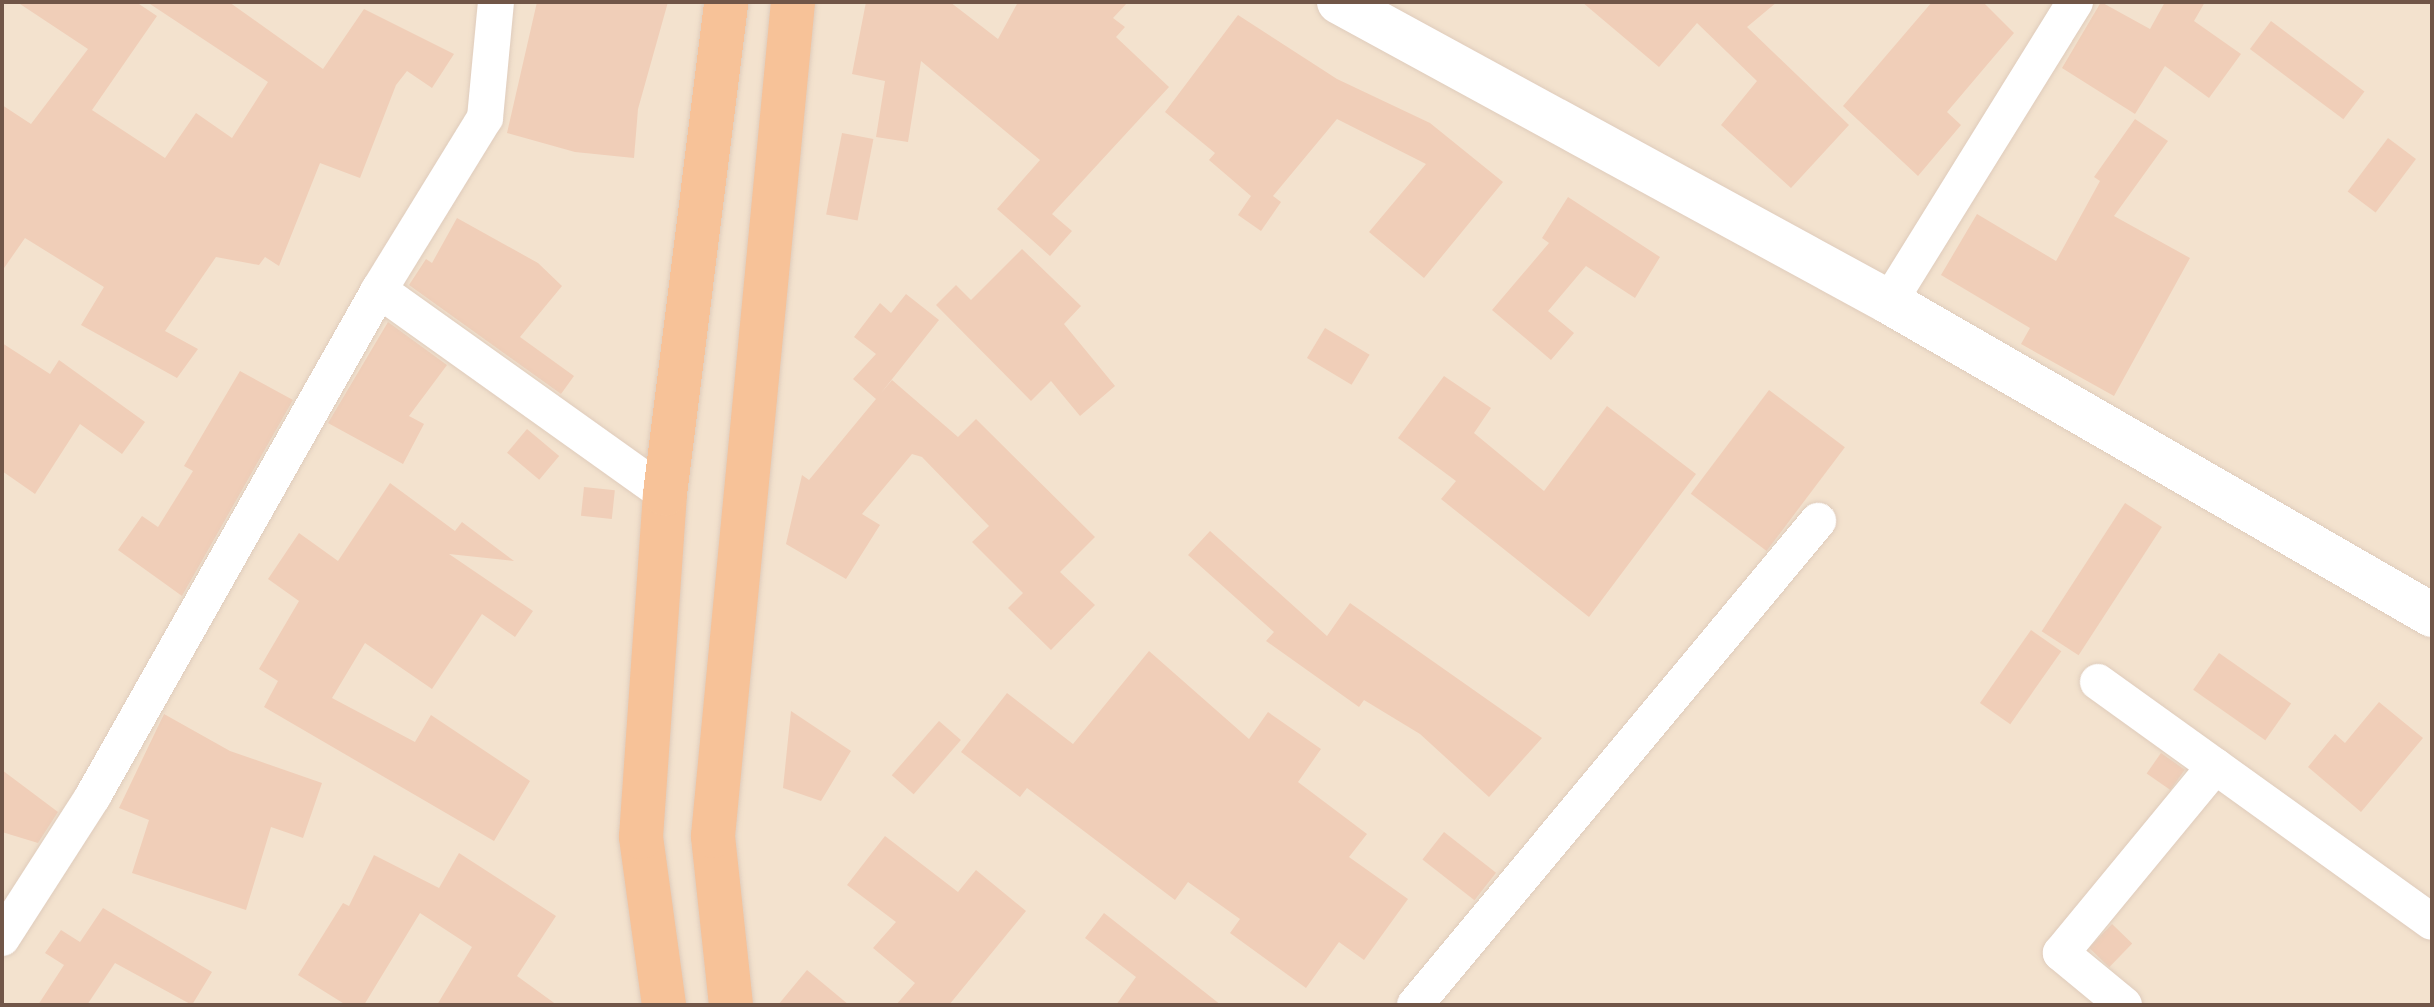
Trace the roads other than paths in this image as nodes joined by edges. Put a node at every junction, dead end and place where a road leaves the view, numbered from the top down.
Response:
1 (496, 2) edge
2 (726, 2) edge
3 (793, 2) edge
4 (1339, 2) edge
5 (2075, 2) edge
6 (379, 290) junction
7 (1889, 302) junction
8 (665, 494) junction
9 (1818, 521) dead end
10 (2432, 615) edge
11 (2098, 682) dead end
12 (2215, 766) junction
13 (2432, 922) edge
14 (2, 938) edge
15 (664, 1005) edge
16 (731, 1005) edge
17 (1415, 1005) edge
18 (2124, 1005) edge

1 - 6 street
2 - 8 highway
3 - 16 highway
4 - 7 street
5 - 7 street
6 - 8 street
6 - 14 street
7 - 10 street
8 - 15 highway
9 - 17 street
11 - 12 street
12 - 13 street
12 - 18 street

